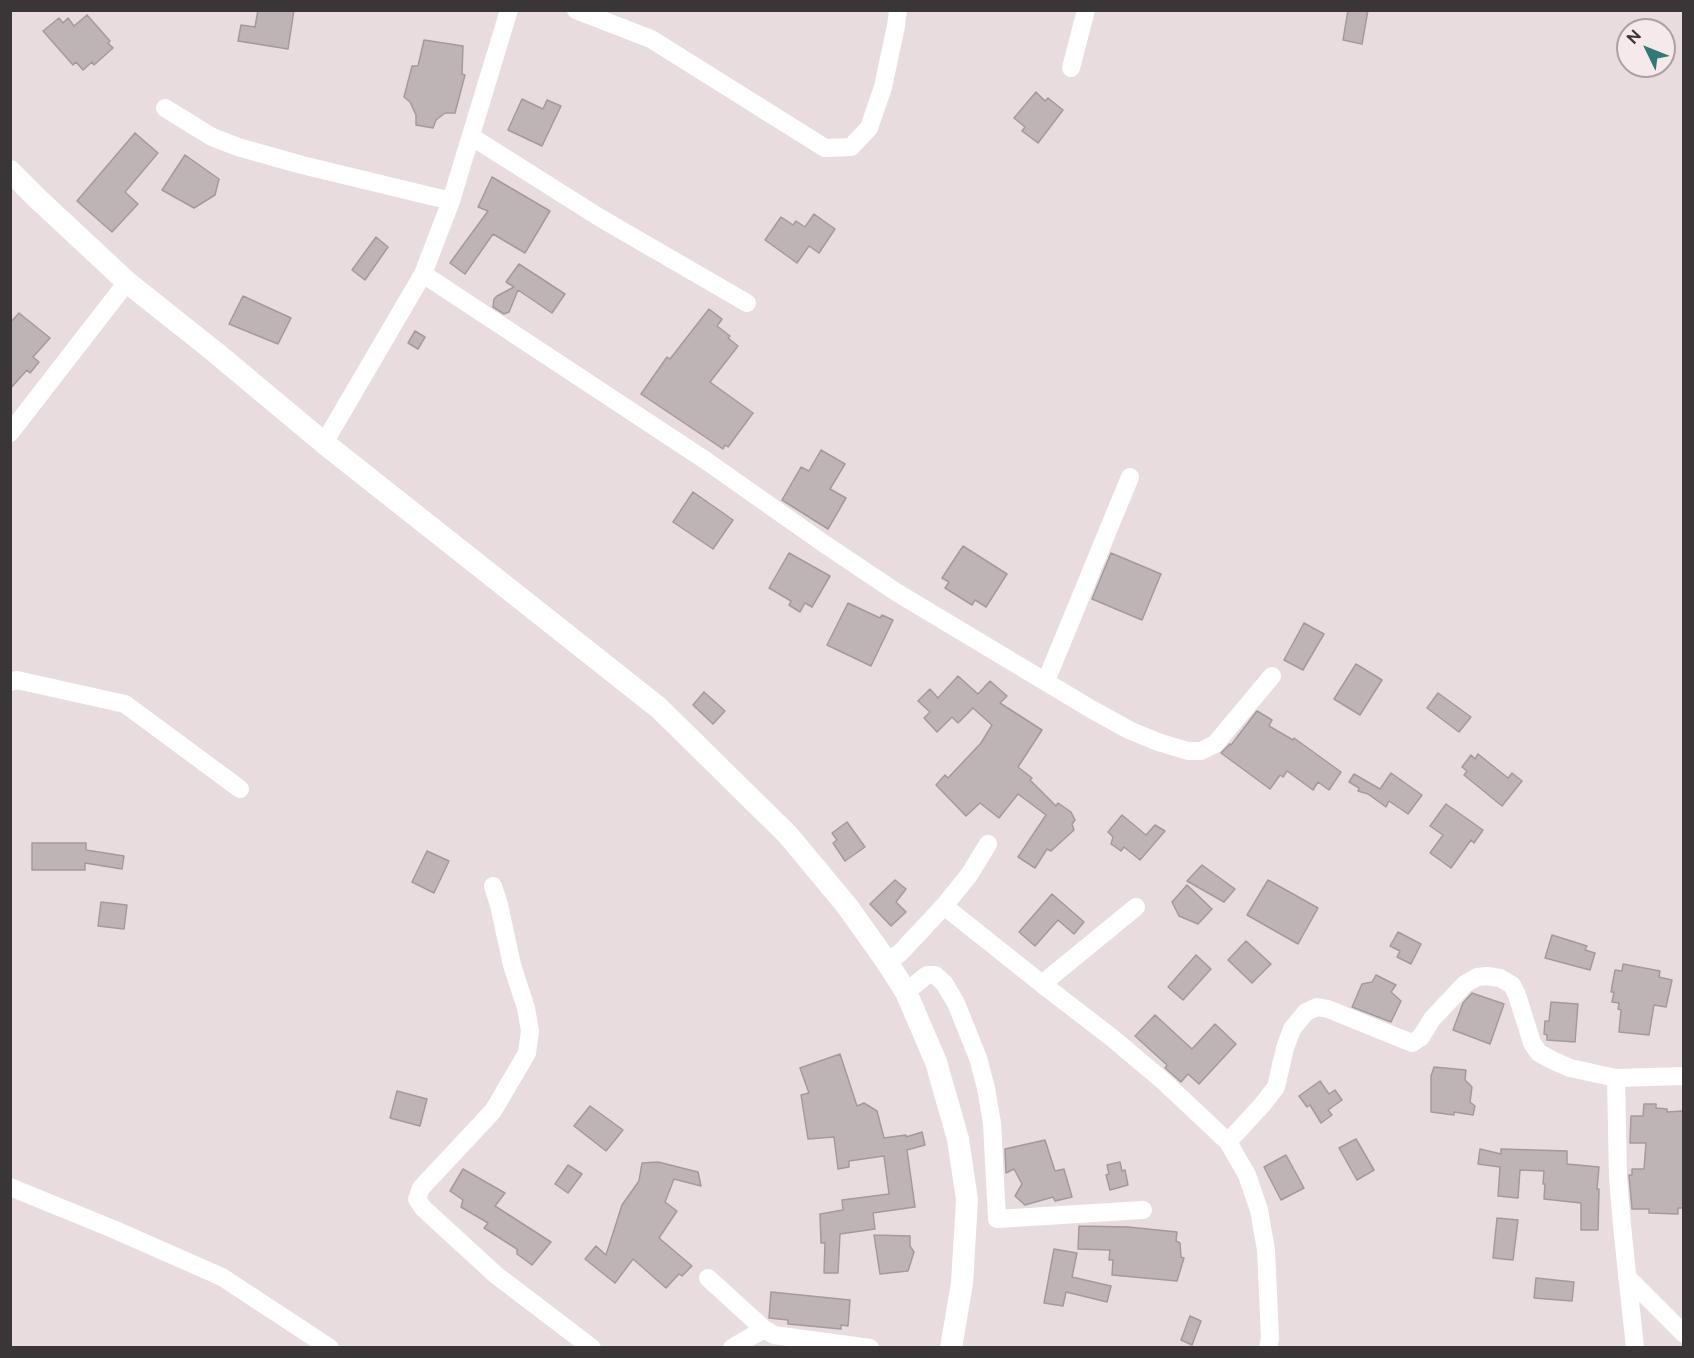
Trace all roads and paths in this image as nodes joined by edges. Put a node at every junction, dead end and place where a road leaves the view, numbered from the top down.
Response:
1 (509, 10) edge
2 (576, 10) edge
3 (898, 10) edge
4 (1086, 10) edge
5 (1071, 68) dead end
6 (165, 108) dead end
7 (472, 137) junction
8 (10, 171) edge
9 (451, 201) junction
10 (423, 274) junction
11 (127, 282) junction
12 (747, 303) dead end
13 (10, 433) edge
14 (324, 442) junction
15 (1130, 477) dead end
16 (1272, 676) dead end
17 (1046, 681) junction
18 (10, 682) edge
19 (240, 789) dead end
20 (988, 844) dead end
21 (493, 886) dead end
22 (944, 906) junction
23 (1136, 907) dead end
24 (887, 962) junction
25 (1042, 984) junction
26 (906, 992) junction
27 (1683, 1076) edge
28 (1616, 1078) junction
29 (1228, 1142) junction
30 (14, 1194) edge
31 (1143, 1210) dead end
32 (997, 1219) junction
33 (966, 1220) junction
34 (1627, 1277) junction
35 (708, 1278) dead end
36 (764, 1329) junction
37 (1683, 1334) edge
38 (330, 1347) edge
39 (592, 1347) edge
40 (732, 1347) edge
41 (870, 1347) edge
42 (951, 1347) edge
43 (1268, 1347) edge
44 (1635, 1347) edge

1 - 7 street
2 - 3 street
4 - 5 street
6 - 9 street
7 - 9 street
7 - 12 street
8 - 11 street
9 - 10 street
10 - 14 street
10 - 17 street
11 - 13 street
11 - 14 street
14 - 24 street
15 - 17 street
16 - 17 street
18 - 19 street
20 - 22 street
21 - 39 street
22 - 24 street
22 - 25 street
23 - 25 street
24 - 26 street
25 - 29 street
26 - 32 street
26 - 33 street
27 - 28 street
28 - 29 street
28 - 34 street
29 - 43 street
30 - 38 street
31 - 32 street
32 - 33 street
33 - 42 street
34 - 37 street
34 - 44 street
35 - 36 street
36 - 40 street
36 - 41 street

